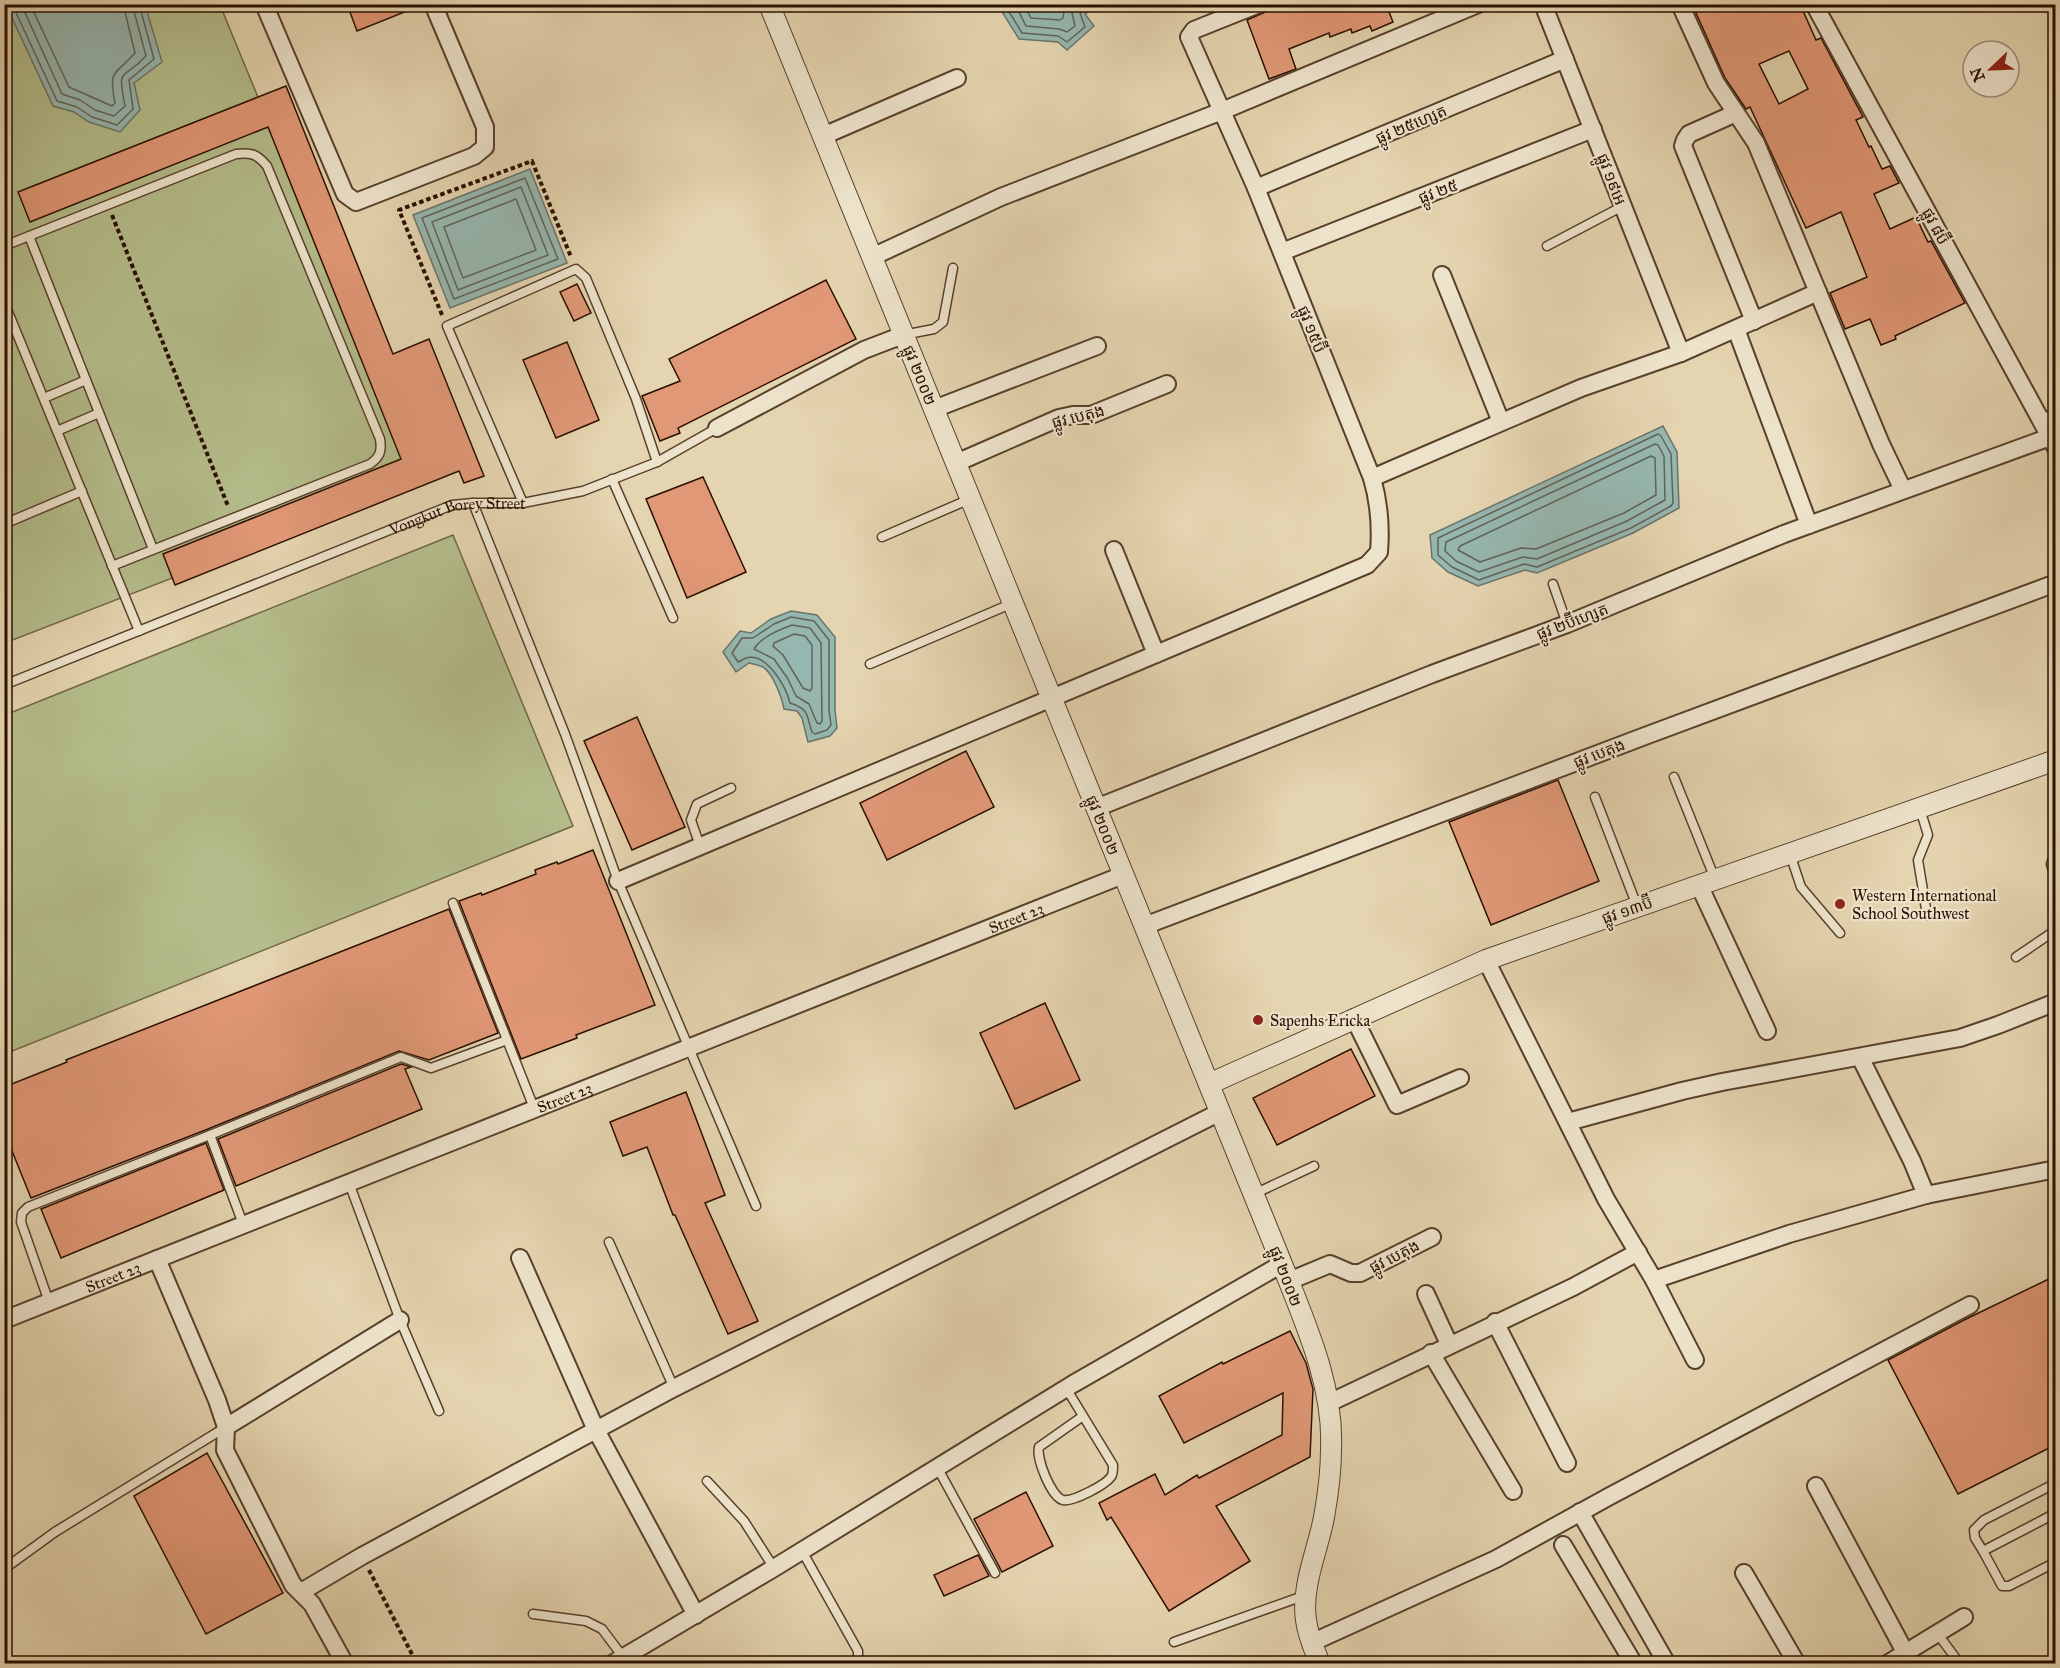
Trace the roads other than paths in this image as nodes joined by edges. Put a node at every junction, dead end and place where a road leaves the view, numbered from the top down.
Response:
1 (264, 4) edge
2 (433, 4) edge
3 (769, 4) edge
4 (1259, 4) edge
5 (1478, 4) edge
6 (1543, 4) edge
7 (1680, 4) edge
8 (1814, 4) edge
9 (1565, 59) junction
10 (957, 78) dead end
11 (1222, 111) junction
12 (1736, 113) junction
13 (1593, 129) junction
14 (823, 136) junction
15 (1256, 188) junction
16 (1623, 206) junction
17 (29, 236) junction
18 (4, 246) edge
19 (1547, 246) dead end
20 (1282, 252) junction
21 (872, 257) junction
22 (953, 267) dead end
23 (1442, 275) dead end
24 (1818, 292) junction
25 (4, 302) edge
26 (1754, 321) junction
27 (1736, 329) junction
28 (903, 335) junction
29 (1097, 346) dead end
30 (1681, 353) junction
31 (86, 380) junction
32 (1167, 384) dead end
33 (44, 398) junction
34 (934, 409) junction
35 (2055, 411) edge
36 (99, 413) junction
37 (2041, 421) junction
38 (1501, 422) junction
39 (717, 428) joint
40 (57, 430) junction
41 (2052, 442) edge
42 (657, 462) junction
43 (956, 463) junction
44 (1372, 478) junction
45 (612, 479) junction
46 (1903, 490) junction
47 (82, 491) junction
48 (970, 499) junction
49 (473, 503) junction
50 (523, 504) junction
51 (4, 524) edge
52 (1809, 525) junction
53 (882, 537) dead end
54 (153, 549) junction
55 (1114, 550) dead end
56 (112, 566) junction
57 (2055, 583) edge
58 (1553, 584) dead end
59 (1013, 603) junction
60 (673, 618) dead end
61 (1567, 624) junction
62 (139, 631) junction
63 (1156, 654) junction
64 (870, 664) dead end
65 (4, 685) edge
66 (1051, 698) junction
67 (2054, 766) edge
68 (1674, 777) dead end
69 (730, 788) dead end
70 (1596, 797) dead end
71 (1096, 808) junction
72 (1920, 808) junction
73 (700, 846) junction
74 (2055, 850) edge
75 (1789, 854) junction
76 (1123, 874) junction
77 (2055, 880) edge
78 (618, 881) junction
79 (1708, 882) junction
80 (453, 903) dead end
81 (1638, 906) junction
82 (1927, 915) dead end
83 (1144, 926) junction
84 (2055, 930) edge
85 (1840, 933) dead end
86 (2016, 957) dead end
87 (1486, 960) junction
88 (2055, 1002) edge
89 (1354, 1018) junction
90 (1767, 1031) dead end
91 (507, 1040) junction
92 (689, 1047) junction
93 (1860, 1057) junction
94 (1460, 1078) dead end
95 (1209, 1084) junction
96 (534, 1108) junction
97 (1220, 1112) junction
98 (1568, 1122) junction
99 (210, 1135) junction
100 (1314, 1166) dead end
101 (2055, 1169) edge
102 (349, 1182) junction
103 (1253, 1194) junction
104 (1926, 1195) junction
105 (756, 1206) dead end
106 (243, 1224) junction
107 (1432, 1237) dead end
108 (609, 1242) dead end
109 (1638, 1252) junction
110 (520, 1258) dead end
111 (157, 1259) junction
112 (1285, 1273) junction
113 (1654, 1280) junction
114 (1426, 1294) dead end
115 (49, 1302) junction
116 (1970, 1305) dead end
117 (4, 1320) edge
118 (400, 1320) junction
119 (1496, 1322) junction
120 (1449, 1344) junction
121 (1431, 1353) junction
122 (1695, 1360) dead end
123 (674, 1388) junction
124 (1066, 1388) junction
125 (1329, 1403) junction
126 (439, 1411) dead end
127 (1083, 1416) junction
128 (226, 1427) junction
129 (596, 1430) junction
130 (1567, 1464) dead end
131 (937, 1467) junction
132 (707, 1480) dead end
133 (2055, 1483) edge
134 (1816, 1486) dead end
135 (1513, 1491) dead end
136 (1580, 1512) junction
137 (2055, 1513) edge
138 (1563, 1545) dead end
139 (802, 1551) junction
140 (1983, 1551) junction
141 (2055, 1562) edge
142 (774, 1568) junction
143 (4, 1569) edge
144 (1744, 1572) dead end
145 (995, 1573) dead end
146 (301, 1592) junction
147 (1305, 1596) junction
148 (533, 1614) dead end
149 (696, 1615) junction
150 (1964, 1617) dead end
151 (1937, 1633) junction
152 (1174, 1642) dead end
153 (1311, 1643) junction
154 (1905, 1652) junction
155 (621, 1661) edge
156 (345, 1664) edge
157 (858, 1664) edge
158 (1320, 1664) edge
159 (1634, 1664) edge
160 (1667, 1664) edge
161 (1797, 1664) edge
162 (1887, 1664) edge
163 (1960, 1664) edge

1 - 2 street
3 - 14 street, ផ្លូវ ២០០២
4 - 11 street, ផ្លូវ ១៥ប៊ី
5 - 11 street
6 - 9 street, ផ្លូវ ១៩អេ
7 - 12 street
8 - 37 street, ផ្លូវ ៨ប៊ី
9 - 13 street, ផ្លូវ ១៩អេ
9 - 15 street, ផ្លូវ ២៥ហ្សេត
10 - 14 street
11 - 15 street, ផ្លូវ ១៥ប៊ី
11 - 21 street
12 - 24 street
12 - 26 street
13 - 16 street, ផ្លូវ ១៩អេ
13 - 20 street, ផ្លូវ ២៥
14 - 21 street, ផ្លូវ ២០០២
15 - 20 street, ផ្លូវ ១៥ប៊ី
16 - 19 lane
16 - 30 street, ផ្លូវ ១៩អេ
17 - 18 lane
17 - 31 lane
17 - 54 lane
20 - 44 street, ផ្លូវ ១៥ប៊ី
21 - 28 street, ផ្លូវ ២០០២
22 - 28 lane
23 - 38 street
24 - 26 street
24 - 46 street
25 - 33 lane
26 - 27 street
27 - 30 street
27 - 52 street
28 - 34 street, ផ្លូវ ២០០២
28 - 39 street, Vongkut Borey Street
29 - 34 street
30 - 38 street
31 - 33 lane
31 - 36 lane
32 - 43 street, ផ្លូវ បេតុង
33 - 40 lane
34 - 43 street, ផ្លូវ ២០០២
35 - 37 lane
36 - 40 lane
36 - 54 lane
37 - 41 street, ផ្លូវ ៨ប៊ី
38 - 44 street
39 - 42 lane, Vongkut Borey Street
40 - 47 lane
41 - 46 street, ផ្លូវ ២ប៊ីហ្សេត
42 - 45 lane, Vongkut Borey Street
42 - 50 lane
43 - 48 street, ផ្លូវ ២០០២
44 - 63 street, ផ្លូវ ១៥ប៊ី
45 - 50 lane, Vongkut Borey Street
45 - 60 lane
46 - 52 street, ផ្លូវ ២ប៊ីហ្សេត
47 - 51 lane
47 - 56 lane
48 - 53 lane
48 - 59 street, ផ្លូវ ២០០២
49 - 50 lane, Vongkut Borey Street
49 - 62 lane, Vongkut Borey Street
49 - 78 lane
52 - 61 street, ផ្លូវ ២ប៊ីហ្សេត
54 - 56 lane
55 - 63 street
56 - 62 lane
57 - 83 street, ផ្លូវ បេតុង
58 - 61 lane
59 - 64 lane
59 - 66 street, ផ្លូវ ២០០២
61 - 71 street, ផ្លូវ ២ប៊ីហ្សេត
62 - 65 lane, Vongkut Borey Street
63 - 66 street
66 - 71 street, ផ្លូវ ២០០២
66 - 73 street
67 - 72 street, ផ្លូវ ១៣ប៊ី
68 - 79 lane
69 - 73 lane
70 - 81 lane
71 - 76 street, ផ្លូវ ២០០២
72 - 75 street, ផ្លូវ ១៣ប៊ី
72 - 82 lane
73 - 78 street
74 - 77 lane
75 - 79 street, ផ្លូវ ១៣ប៊ី
75 - 85 lane
76 - 83 street, ផ្លូវ ២០០២
76 - 92 street, Street 23
78 - 92 lane
79 - 81 street, ផ្លូវ ១៣ប៊ី
79 - 90 street
80 - 91 lane
81 - 87 street, ផ្លូវ ១៣ប៊ី
83 - 95 street, ផ្លូវ ២០០២
84 - 86 lane
87 - 89 street, ផ្លូវ ១៣ប៊ី
87 - 98 street
88 - 93 street
89 - 94 street
89 - 95 street, ផ្លូវ ១៣ប៊ី
91 - 96 lane
91 - 99 lane
92 - 96 street, Street 23
92 - 105 lane
93 - 98 street
93 - 104 street
95 - 97 street, ផ្លូវ ២០០២
96 - 102 street, Street 23
97 - 103 street, ផ្លូវ ២០០២
97 - 123 street
98 - 109 street
99 - 106 lane
99 - 115 lane
100 - 103 lane
101 - 104 street
102 - 106 street, Street 23
102 - 118 lane
103 - 112 street, ផ្លូវ ២០០២
104 - 113 street
106 - 111 street, Street 23
107 - 112 street, ផ្លូវ បេតុង
108 - 123 lane
109 - 113 street
109 - 119 street
110 - 129 street
111 - 115 street, Street 23
111 - 128 street
112 - 124 street, ផ្លូវ បេតុង
112 - 125 street, ផ្លូវ ២០០២
113 - 122 street
114 - 120 street
115 - 117 street, Street 23
116 - 136 street
118 - 126 lane
118 - 128 street
119 - 120 street
119 - 130 street
120 - 121 street
121 - 125 street
121 - 135 street
123 - 129 street
124 - 127 lane
124 - 131 street, ផ្លូវ បេតុង
125 - 147 street, ផ្លូវ ២០០២
127 - 127 lane
128 - 143 lane
128 - 146 street
129 - 146 street
129 - 149 street
131 - 139 street, ផ្លូវ បេតុង
131 - 145 lane
132 - 142 lane
133 - 140 lane
134 - 154 street
136 - 153 street
136 - 160 street
137 - 140 lane
138 - 159 street
139 - 142 street, ផ្លូវ បេតុង
139 - 157 lane
140 - 141 lane
142 - 149 street, ផ្លូវ បេតុង
144 - 161 street
146 - 156 street
147 - 152 lane
147 - 153 street, ផ្លូវ ២០០២
148 - 155 lane
149 - 155 street, ផ្លូវ បេតុង
150 - 151 street
151 - 154 street
151 - 163 lane
153 - 158 street, ផ្លូវ ២០០២
154 - 162 street

